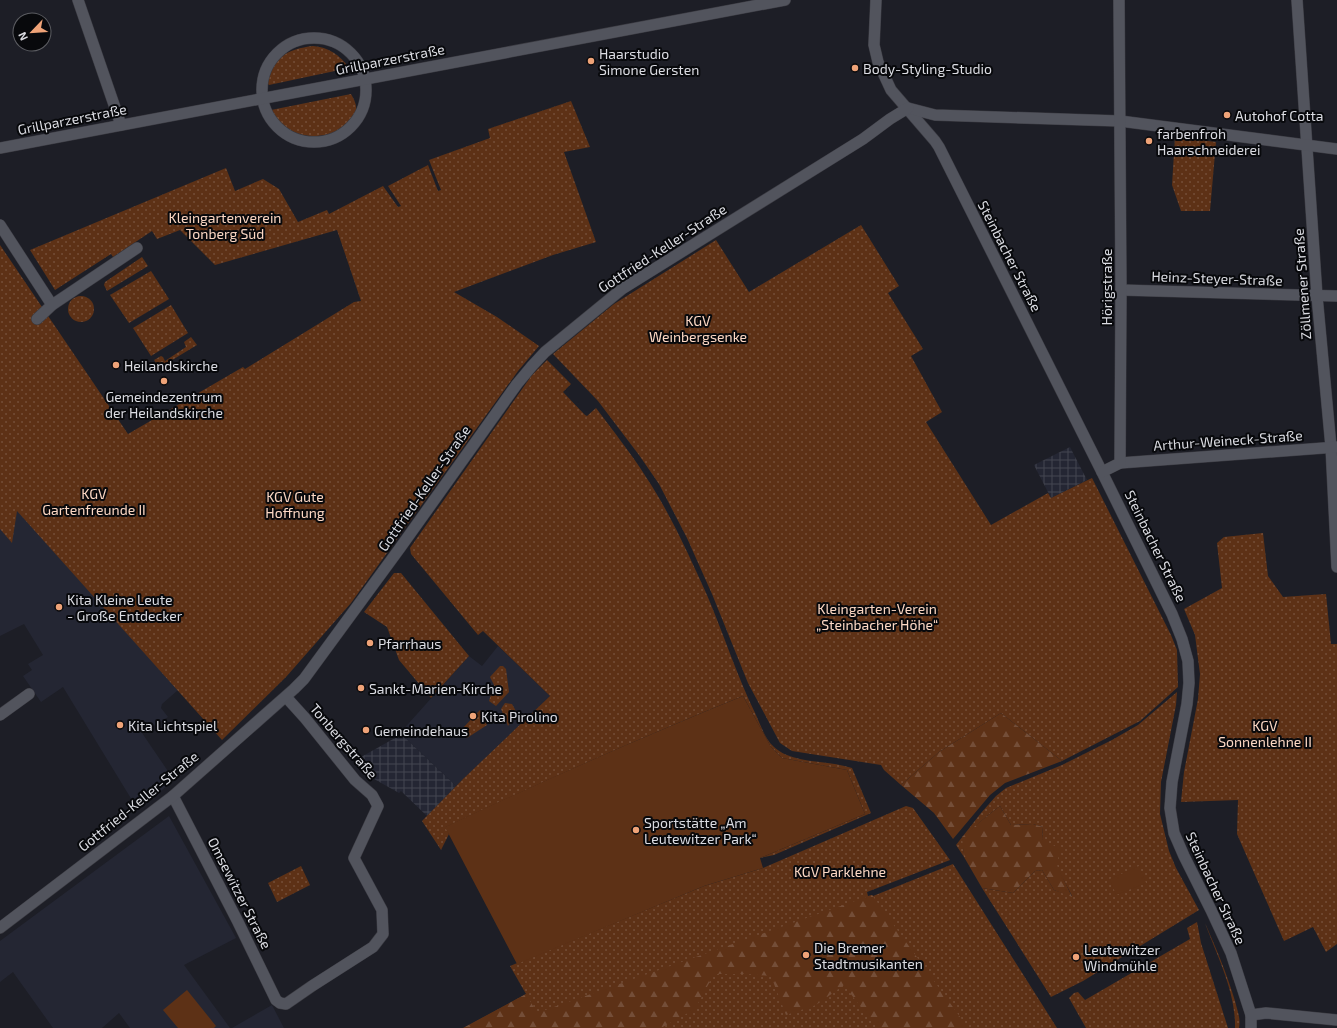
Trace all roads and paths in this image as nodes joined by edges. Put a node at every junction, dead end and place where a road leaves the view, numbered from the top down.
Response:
1 (78, 0) edge
2 (785, 0) edge
3 (876, 0) edge
4 (1119, 0) edge
5 (1297, 0) edge
6 (365, 79) junction
7 (263, 98) junction
8 (908, 108) junction
9 (1120, 121) junction
10 (121, 125) junction
11 (1307, 145) junction
12 (0, 148) edge
13 (1337, 149) edge
14 (0, 225) edge
15 (137, 248) dead end
16 (1121, 290) junction
17 (1318, 296) junction
18 (1337, 296) edge
19 (52, 305) junction
20 (37, 319) dead end
21 (1334, 447) edge
22 (1120, 463) junction
23 (1102, 472) junction
24 (1337, 567) edge
25 (29, 694) dead end
26 (286, 697) junction
27 (0, 715) edge
28 (173, 796) junction
29 (0, 928) edge
30 (280, 1003) joint
31 (1251, 1015) junction
32 (1337, 1020) edge
33 (1251, 1028) edge

1 - 10 street
2 - 6 street, Grillparzerstraße
3 - 8 street, Steinbacher Straße
4 - 9 street, Hörigstraße
5 - 11 street, Zöllmener Straße
6 - 7 street, Grillparzerstraße
6 - 7 street
6 - 7 street
7 - 10 street, Grillparzerstraße
8 - 9 street
8 - 23 street, Steinbacher Straße
8 - 26 street, Gottfried-Keller-Straße
9 - 11 street
9 - 16 street, Hörigstraße
10 - 12 street, Grillparzerstraße
11 - 13 street
11 - 17 street, Zöllmener Straße
14 - 19 street
15 - 19 street
16 - 17 street, Heinz-Steyer-Straße
16 - 22 street, Hörigstraße
17 - 18 street, Heinz-Steyer-Straße
17 - 21 street, Zöllmener Straße
19 - 20 street
21 - 22 street, Arthur-Weineck-Straße
21 - 24 street, Zöllmener Straße
22 - 23 street
23 - 31 street, Steinbacher Straße
25 - 27 street
26 - 28 street, Gottfried-Keller-Straße
26 - 30 street, Tonbergstraße
28 - 29 street, Gottfried-Keller-Straße
28 - 30 street, Omsewitzer Straße
31 - 32 street
31 - 33 street, Steinbacher Straße

